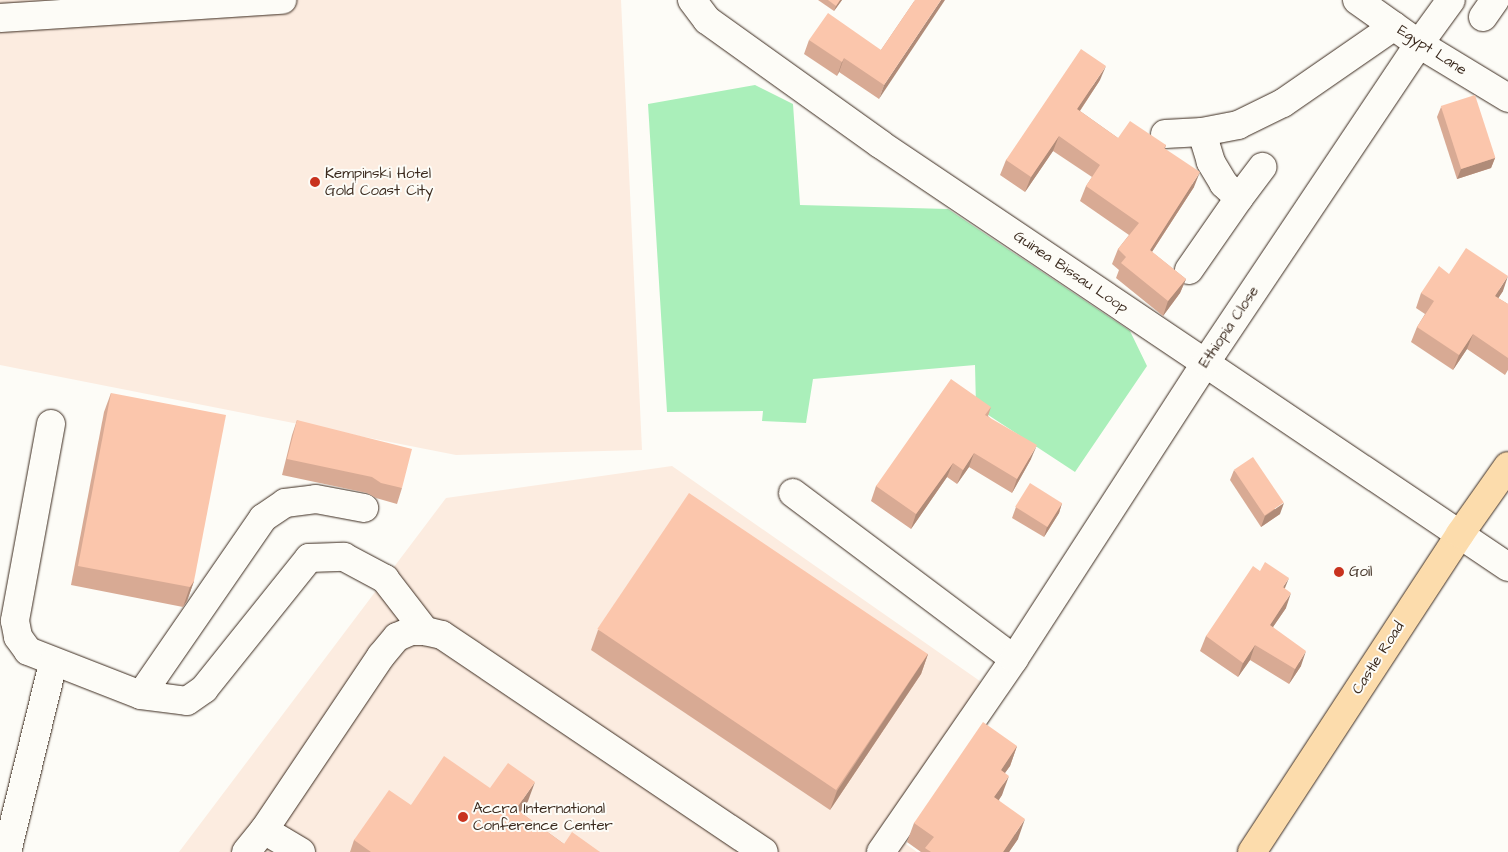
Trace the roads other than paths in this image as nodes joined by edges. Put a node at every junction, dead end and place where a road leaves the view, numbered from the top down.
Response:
1 (282, 0) edge
2 (692, 0) edge
3 (1357, 0) edge
4 (1451, 0) edge
5 (213, 2) edge
6 (0, 18) edge
7 (1394, 26) junction
8 (1419, 44) junction
9 (1508, 98) edge
10 (1202, 132) junction
11 (1165, 134) dead end
12 (1262, 168) dead end
13 (1239, 198) junction
14 (1189, 270) dead end
15 (1206, 362) junction
16 (51, 424) dead end
17 (1508, 466) edge
18 (793, 493) dead end
19 (364, 508) dead end
20 (1460, 534) junction
21 (1508, 567) edge
22 (425, 631) junction
23 (1014, 659) junction
24 (53, 663) junction
25 (142, 695) junction
26 (264, 830) junction
27 (7, 852) edge
28 (246, 852) edge
29 (301, 852) edge
30 (764, 852) edge
31 (881, 852) edge
32 (1252, 852) edge

1 - 5 street
2 - 15 street, Guinea Bissau Loop
3 - 7 street, Egypt Lane
4 - 8 street, Ethiopia Close
5 - 6 street
7 - 8 street, Egypt Lane
7 - 10 street
8 - 9 street, Egypt Lane
8 - 15 street, Ethiopia Close
10 - 11 street
10 - 13 street
12 - 13 street
13 - 14 street
15 - 20 street, Guinea Bissau Loop
15 - 23 street, Ethiopia Close
16 - 24 street
17 - 20 main road, Castle Road
18 - 23 street
19 - 25 street
20 - 21 street, Guinea Bissau Loop
20 - 32 main road, Castle Road
22 - 25 street
22 - 26 street
22 - 30 street
23 - 31 street, Ethiopia Close
24 - 25 street
24 - 27 street
26 - 28 street
26 - 29 street

